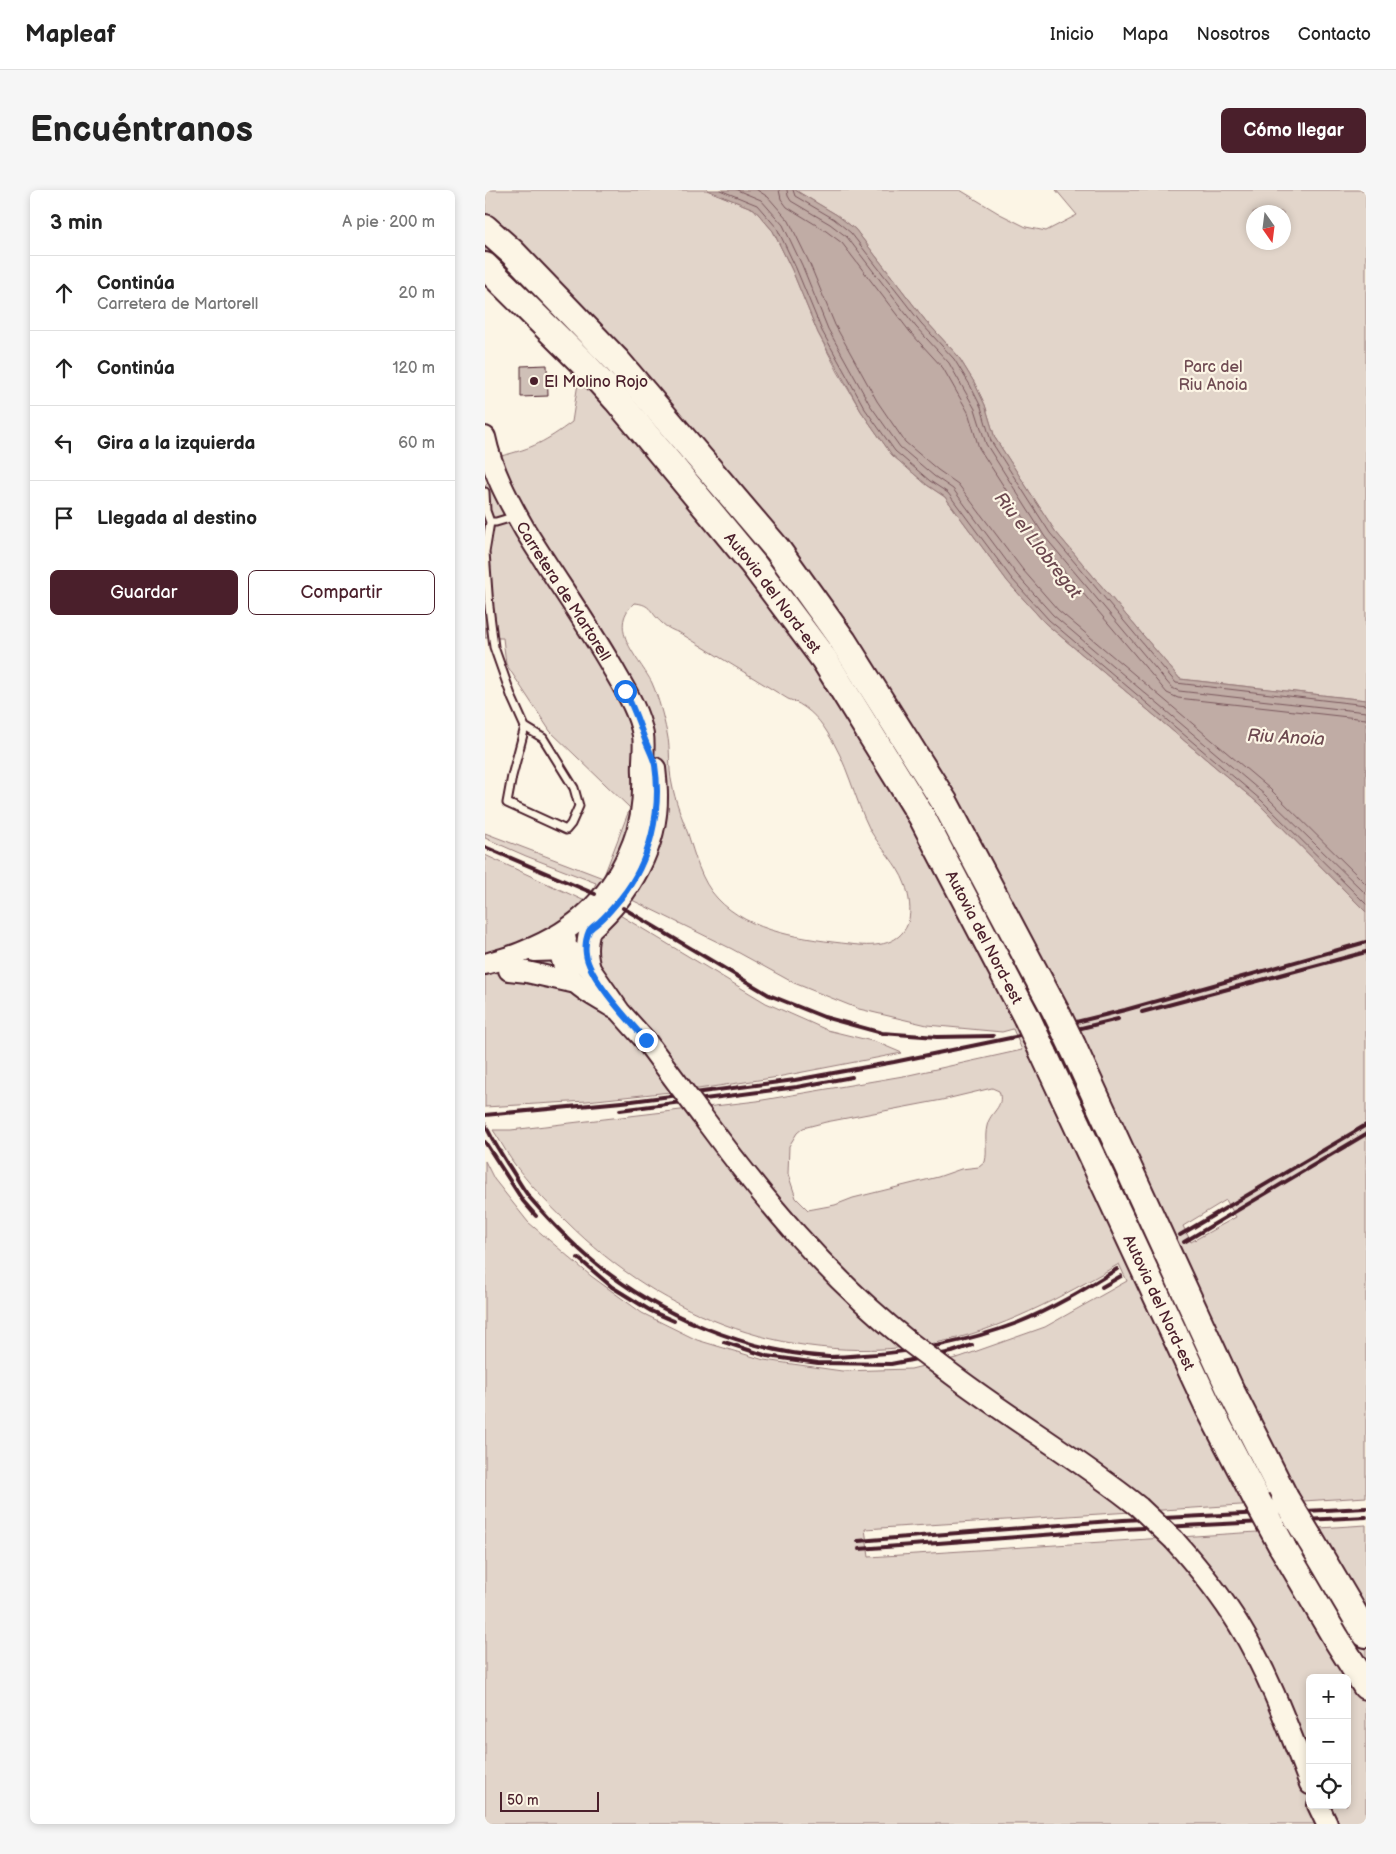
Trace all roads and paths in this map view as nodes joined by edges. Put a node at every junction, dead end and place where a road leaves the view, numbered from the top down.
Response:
1 (485, 228) edge
2 (485, 266) edge
3 (486, 452) edge
4 (493, 496) edge
5 (517, 515) junction
6 (490, 522) junction
7 (485, 552) edge
8 (525, 727) junction
9 (643, 736) junction
10 (625, 862) junction
11 (590, 930) junction
12 (561, 950) junction
13 (523, 952) junction
14 (485, 964) edge
15 (509, 970) junction
16 (485, 972) edge
17 (583, 976) junction
18 (1366, 1634) edge
19 (1366, 1686) edge
20 (1306, 1774) edge
21 (1321, 1809) edge
22 (1327, 1824) edge

1 - 18 highway, Autovia del Nord-est, bridge
2 - 19 highway, Autovia del Nord-est, bridge
3 - 4 main road, Carretera de Martorell
4 - 5 main road, Carretera de Martorell
4 - 6 lane
5 - 6 lane
5 - 9 main road, Carretera de Martorell
6 - 7 lane
7 - 8 lane
8 - 8 lane
9 - 10 main road, Carretera de Martorell
9 - 11 main road
10 - 12 main road
10 - 13 main road
11 - 12 main road
11 - 17 main road
12 - 13 main road
12 - 15 main road
12 - 17 main road
13 - 14 main road
15 - 16 main road
15 - 17 main road
17 - 20 main road, bridge
21 - 22 main road

